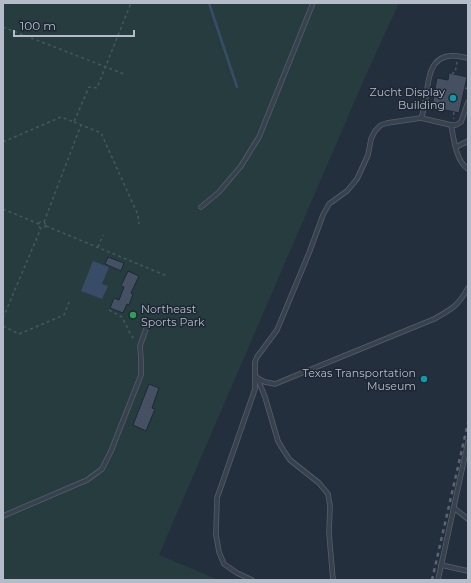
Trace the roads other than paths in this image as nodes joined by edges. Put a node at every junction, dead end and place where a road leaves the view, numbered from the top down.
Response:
1 (313, 3) edge
2 (468, 58) edge
3 (468, 102) edge
4 (421, 118) junction
5 (451, 125) junction
6 (468, 141) edge
7 (456, 147) junction
8 (468, 169) edge
9 (201, 207) dead end
10 (468, 288) edge
11 (147, 326) dead end
12 (255, 373) junction
13 (257, 378) junction
14 (468, 442) edge
15 (454, 508) junction
16 (3, 516) edge
17 (468, 519) edge
18 (441, 565) junction
19 (468, 572) edge
20 (252, 580) edge
21 (333, 580) edge
22 (438, 580) edge

1 - 9 lane
2 - 4 lane
3 - 5 lane
4 - 5 lane
4 - 12 lane
5 - 7 lane
6 - 7 lane
7 - 8 lane
10 - 13 lane
11 - 16 lane
12 - 13 lane
12 - 20 lane
13 - 21 lane
14 - 15 lane
15 - 17 lane
15 - 18 lane
18 - 19 lane
18 - 22 lane

